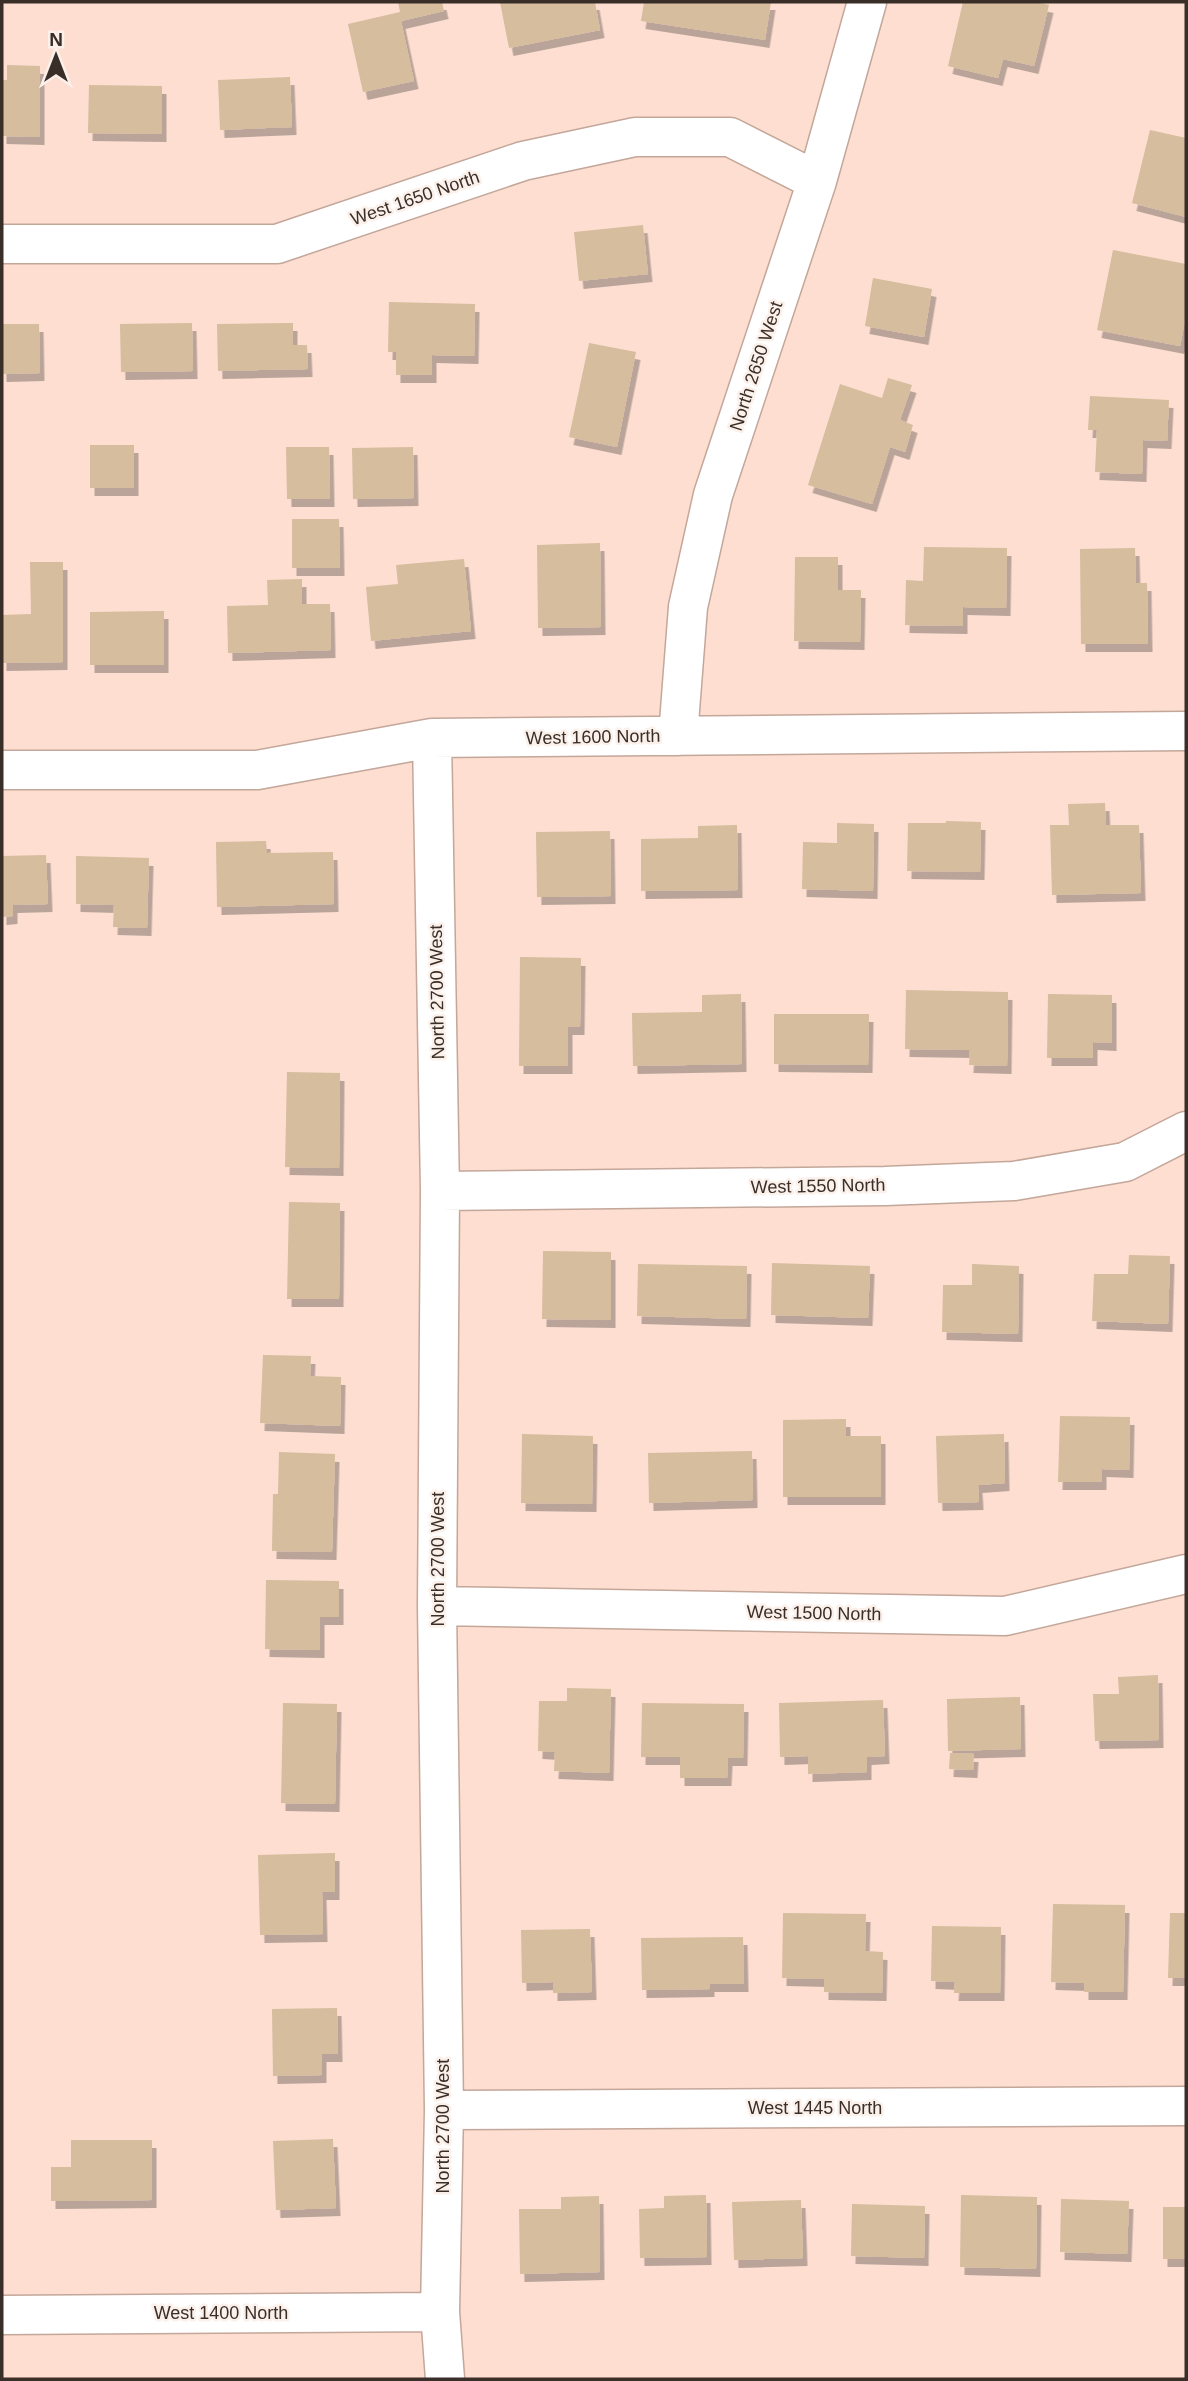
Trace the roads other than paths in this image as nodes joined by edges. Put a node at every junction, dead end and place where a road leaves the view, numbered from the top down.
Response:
1 (867, 2) edge
2 (817, 181) junction
3 (2, 244) edge
4 (1186, 731) edge
5 (678, 736) junction
6 (432, 738) junction
7 (2, 770) edge
8 (1186, 1131) edge
9 (440, 1191) junction
10 (1186, 1574) edge
11 (437, 1606) junction
12 (1186, 2106) edge
13 (444, 2110) junction
14 (440, 2312) junction
15 (2, 2315) edge
16 (444, 2379) edge

1 - 2 street, North 2650 West
2 - 3 street, West 1650 North
2 - 5 street, North 2650 West
4 - 5 street, West 1600 North
5 - 6 street, West 1600 North
6 - 7 street, West 1600 North
6 - 9 street, North 2700 West
8 - 9 street, West 1550 North
9 - 11 street, North 2700 West
10 - 11 street, West 1500 North
11 - 13 street, North 2700 West
12 - 13 street, West 1445 North
13 - 14 street, North 2700 West
14 - 15 street, West 1400 North
14 - 16 street, North 2700 West

